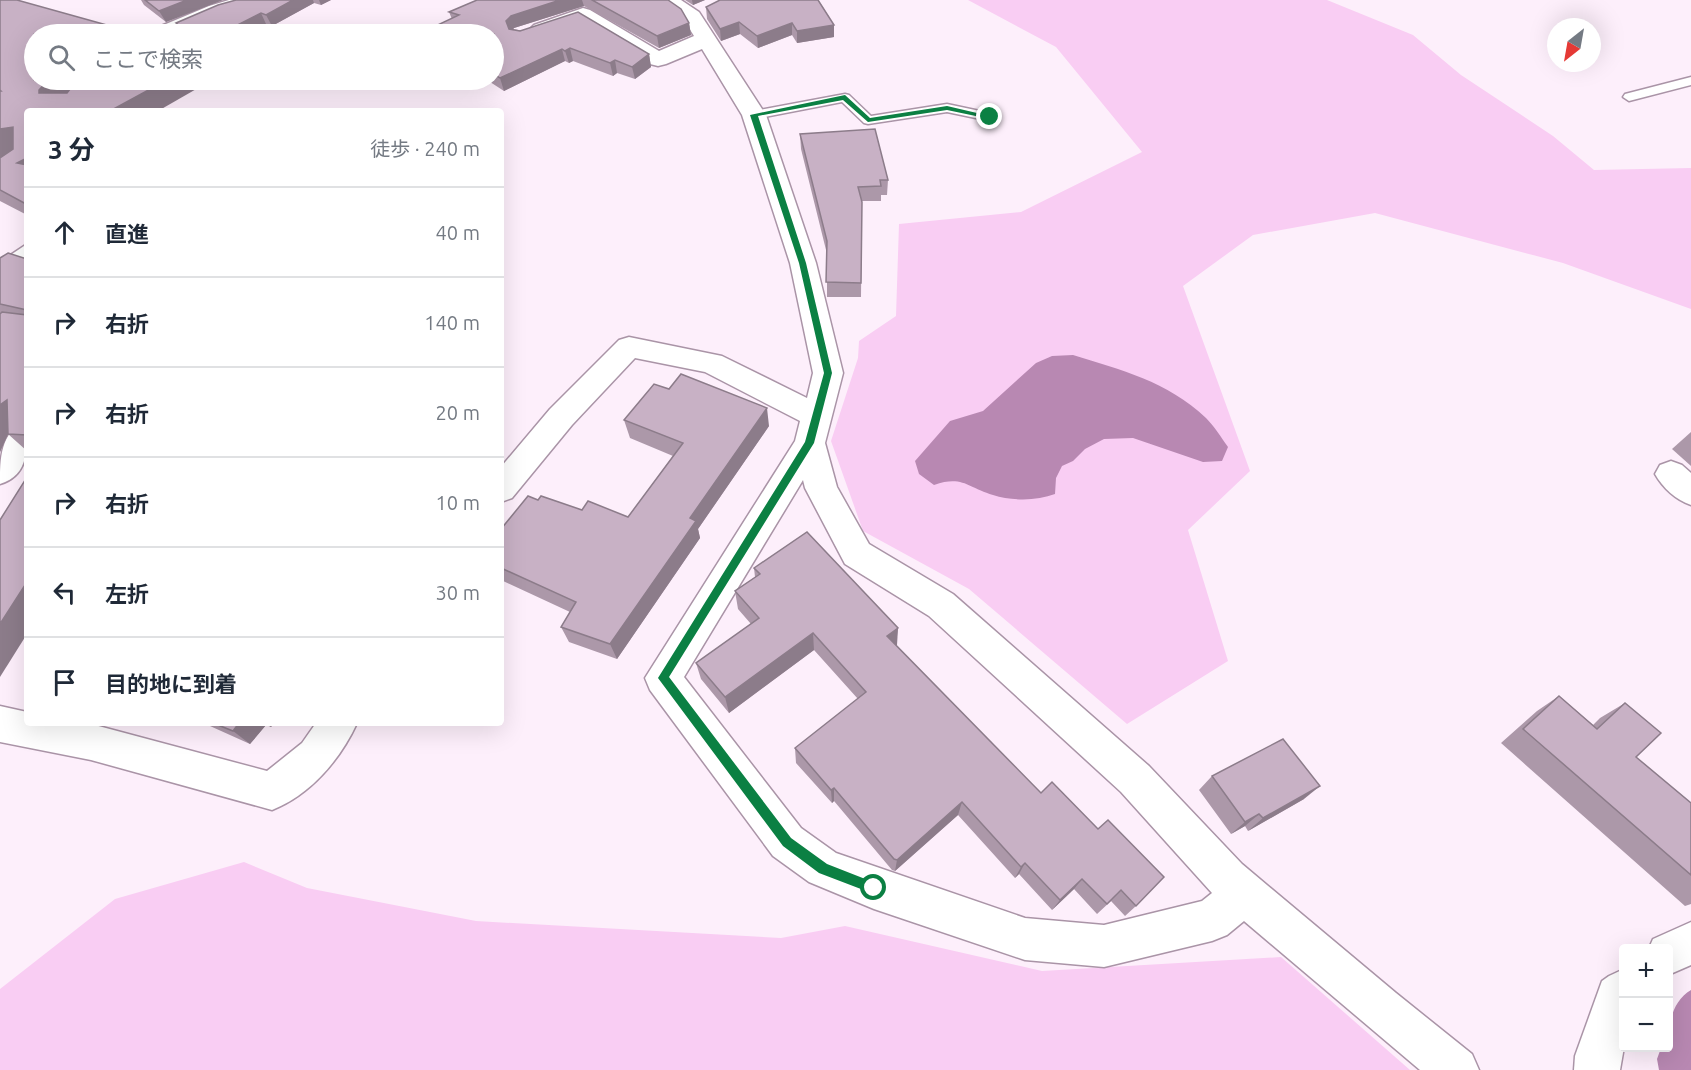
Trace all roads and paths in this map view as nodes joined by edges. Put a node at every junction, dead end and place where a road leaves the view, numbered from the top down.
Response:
1 (251, 0) edge
2 (693, 16) edge
3 (184, 24) edge
4 (524, 35) edge
5 (1691, 81) edge
6 (1629, 97) dead end
7 (754, 115) junction
8 (990, 117) dead end
9 (24, 251) edge
10 (0, 269) edge
11 (813, 429) junction
12 (24, 437) edge
13 (0, 472) edge
14 (504, 485) edge
15 (0, 724) edge
16 (336, 726) edge
17 (1245, 894) junction
18 (1691, 943) edge
19 (1673, 952) edge
20 (1619, 996) edge
21 (1456, 1070) edge
22 (1598, 1070) edge

1 - 3 street
2 - 4 street
2 - 7 street
5 - 6 lane
7 - 8 lane
7 - 11 street
9 - 10 lane
11 - 14 street
11 - 17 street
11 - 17 street
12 - 13 street
15 - 16 street
17 - 21 street
18 - 19 street
20 - 22 street

